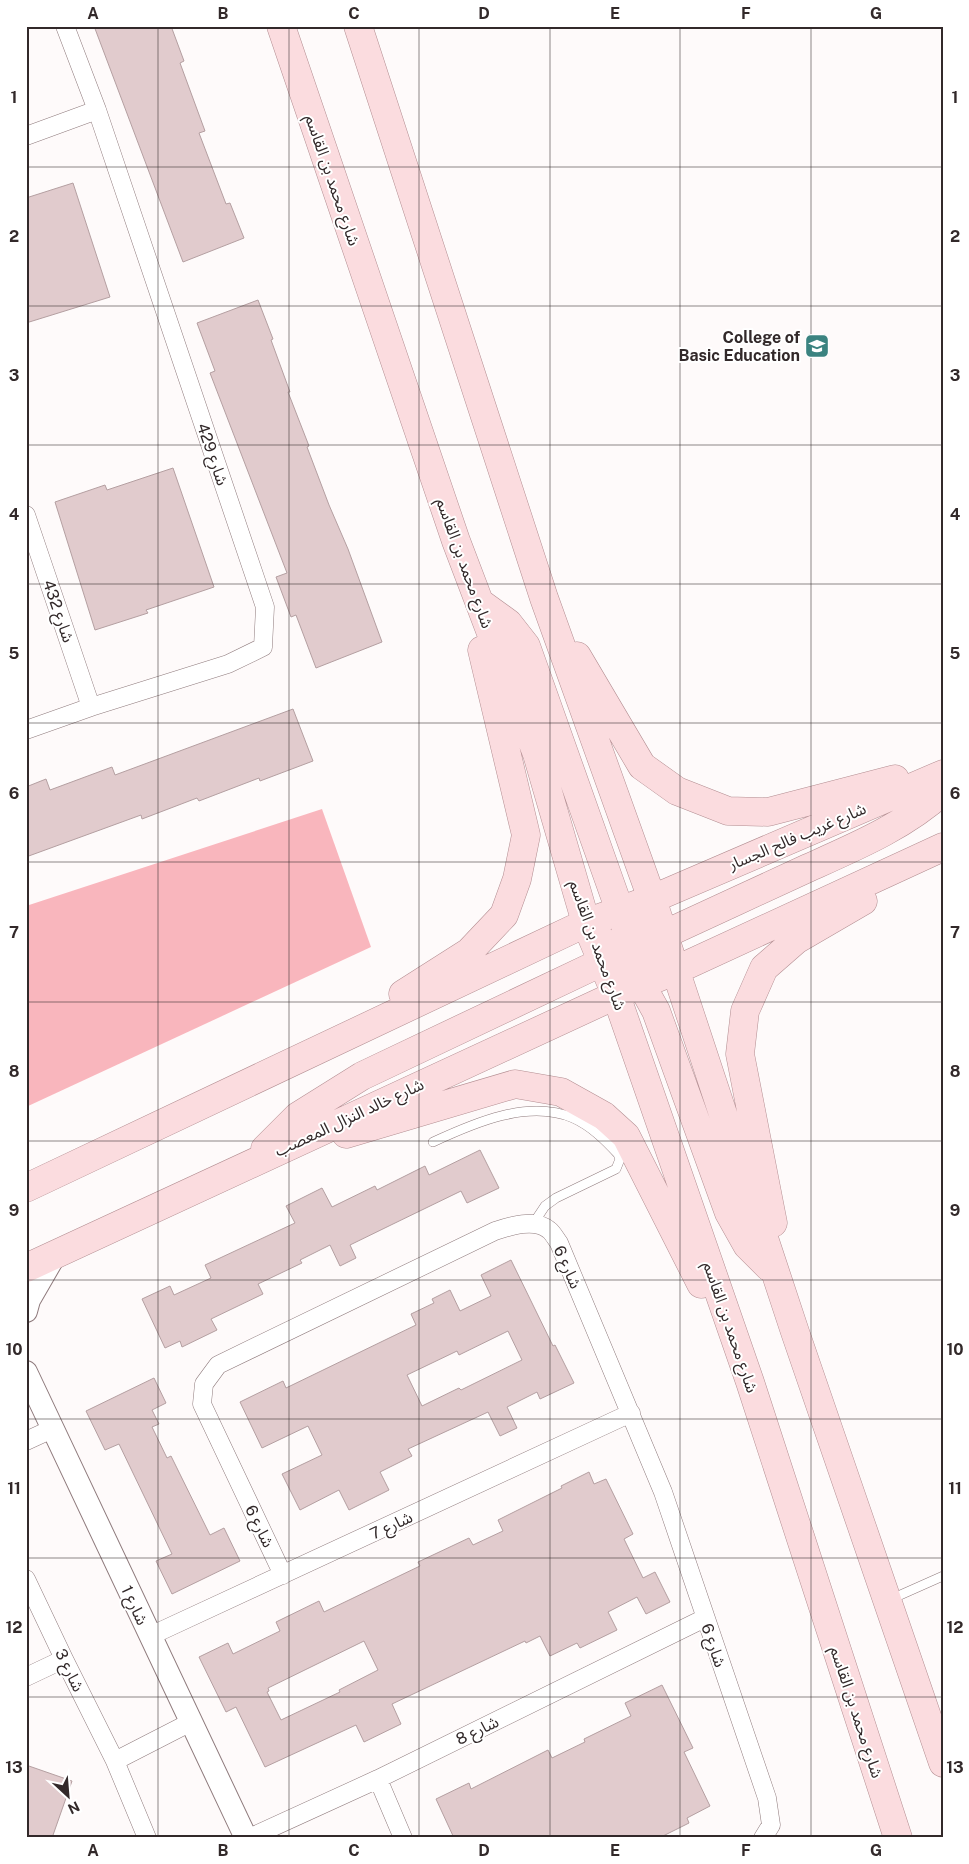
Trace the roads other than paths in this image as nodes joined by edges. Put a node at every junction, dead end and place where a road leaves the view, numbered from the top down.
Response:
1 (65, 26) edge
2 (281, 26) edge
3 (358, 26) edge
4 (97, 110) junction
5 (26, 136) edge
6 (26, 515) edge
7 (456, 542) junction
8 (544, 598) junction
9 (479, 602) junction
10 (91, 706) junction
11 (26, 730) edge
12 (943, 767) edge
13 (943, 774) edge
14 (943, 791) edge
15 (943, 847) edge
16 (943, 854) edge
17 (652, 899) junction
18 (621, 912) junction
19 (586, 923) junction
20 (632, 956) junction
21 (674, 971) junction
22 (616, 995) junction
23 (306, 1056) junction
24 (433, 1142) dead end
25 (251, 1162) junction
26 (26, 1188) edge
27 (533, 1224) junction
28 (55, 1255) junction
29 (26, 1268) edge
30 (774, 1271) junction
31 (26, 1311) edge
32 (794, 1332) junction
33 (26, 1372) edge
34 (750, 1382) junction
35 (631, 1413) junction
36 (52, 1429) junction
37 (26, 1441) edge
38 (283, 1575) junction
39 (943, 1576) edge
40 (26, 1579) edge
41 (887, 1601) junction
42 (705, 1618) junction
43 (150, 1636) junction
44 (64, 1660) junction
45 (26, 1677) edge
46 (191, 1722) junction
47 (115, 1761) junction
48 (943, 1763) edge
49 (378, 1779) junction
50 (147, 1838) edge
51 (247, 1838) edge
52 (403, 1838) edge
53 (763, 1838) edge
54 (898, 1838) edge

1 - 4 street, شارع 429
2 - 7 main road, شارع محمد بن القاسم
3 - 8 main road
4 - 5 street
4 - 10 street, شارع 429
6 - 10 street, شارع 432
7 - 9 main road, شارع محمد بن القاسم
7 - 23 main road
8 - 12 main road
8 - 17 main road
9 - 18 main road
9 - 19 main road, شارع محمد بن القاسم
10 - 11 street, شارع 429
13 - 17 main road, شارع غريب فالح الجسار
14 - 20 main road
15 - 21 main road
16 - 32 main road
17 - 18 main road
17 - 20 main road
18 - 19 main road
18 - 20 main road
19 - 20 main road, شارع محمد بن القاسم
19 - 23 main road
20 - 21 main road, شارع خالد النزال المعصب
20 - 21 main road, شارع محمد بن القاسم
20 - 22 main road, شارع محمد بن القاسم
20 - 22 main road, شارع خالد النزال المعصب
20 - 25 main road
20 - 30 main road
21 - 30 main road, شارع محمد بن القاسم
22 - 25 main road, شارع خالد النزال المعصب
22 - 34 main road, شارع محمد بن القاسم
23 - 26 main road
24 - 27 lane
25 - 28 main road, شارع خالد النزال المعصب
25 - 34 main road
27 - 35 street, شارع 6
27 - 38 street, شارع 6
28 - 29 main road, شارع خالد النزال المعصب
28 - 31 street
30 - 32 main road, شارع محمد بن القاسم
32 - 41 main road, شارع محمد بن القاسم
33 - 36 street, شارع 1
34 - 54 main road, شارع محمد بن القاسم
35 - 38 street, شارع 7
35 - 42 street, شارع 6
36 - 37 street
36 - 43 street, شارع 1
38 - 43 street, شارع 7
39 - 41 lane
40 - 44 street, شارع 3
41 - 48 main road, شارع محمد بن القاسم
42 - 49 street, شارع 8
42 - 53 street, شارع 6
43 - 46 street, شارع 1
44 - 45 street
44 - 47 street, شارع 3
46 - 47 street
46 - 51 street, شارع 1
47 - 50 street, شارع 3
49 - 51 street, شارع 8
49 - 52 street

